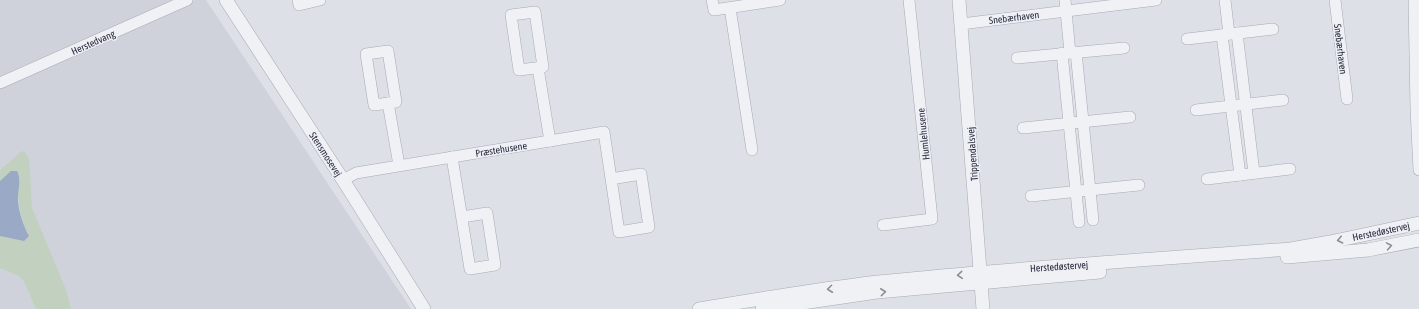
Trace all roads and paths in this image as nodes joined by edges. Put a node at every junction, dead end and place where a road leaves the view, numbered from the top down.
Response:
1 (187, 0) edge
2 (226, 0) edge
3 (298, 0) edge
4 (320, 0) edge
5 (712, 0) edge
6 (780, 0) edge
7 (909, 0) edge
8 (959, 0) edge
9 (1156, 0) edge
10 (1225, 0) edge
11 (1335, 0) edge
12 (1414, 0) edge
13 (1065, 6) edge
14 (730, 8) junction
15 (961, 24) junction
16 (1273, 29) dead end
17 (1229, 34) junction
18 (1187, 39) dead end
19 (1124, 48) dead end
20 (1069, 53) junction
21 (1017, 58) dead end
22 (538, 68) junction
23 (0, 83) edge
24 (1347, 99) dead end
25 (1283, 100) dead end
26 (388, 103) junction
27 (1246, 104) junction
28 (1231, 106) junction
29 (1196, 110) dead end
30 (1130, 117) dead end
31 (1083, 122) junction
32 (1069, 123) junction
33 (1023, 128) dead end
34 (550, 141) junction
35 (752, 150) dead end
36 (452, 157) junction
37 (398, 165) junction
38 (1290, 169) dead end
39 (1419, 170) edge
40 (1254, 173) junction
41 (1240, 175) junction
42 (611, 179) junction
43 (1207, 179) dead end
44 (343, 180) junction
45 (1138, 185) dead end
46 (1090, 190) junction
47 (1076, 192) junction
48 (1031, 196) dead end
49 (462, 217) junction
50 (1092, 220) dead end
51 (1079, 222) dead end
52 (1419, 223) edge
53 (883, 225) dead end
54 (1419, 240) edge
55 (981, 277) junction
56 (424, 309) edge
57 (699, 309) edge
58 (762, 309) edge
59 (984, 309) edge

1 - 23 street, Herstedvang
2 - 44 street, Stensmosevej
3 - 4 street
5 - 14 street
6 - 14 street
7 - 53 street, Humlehusene
8 - 15 street, Trippendalsvej
9 - 13 street, Snebærhaven
10 - 17 street
11 - 24 street, Snebærhaven
12 - 39 street
13 - 15 street, Snebærhaven
13 - 20 street
14 - 35 street
15 - 55 street, Trippendalsvej
16 - 17 street
17 - 18 street
17 - 27 street
17 - 28 street
19 - 20 street
20 - 21 street
20 - 31 street
20 - 32 street
22 - 22 street
22 - 34 street
25 - 27 street
26 - 26 street
26 - 37 street
27 - 28 street
27 - 40 street
28 - 29 street
28 - 41 street
30 - 31 street
31 - 32 street
31 - 46 street
32 - 33 street
32 - 47 street
34 - 36 street, Præstehusene
34 - 42 street, Præstehusene
36 - 37 street, Præstehusene
36 - 49 street
37 - 44 street, Præstehusene
38 - 40 street
40 - 41 street
41 - 43 street
42 - 42 street, Præstehusene
44 - 56 street, Stensmosevej
45 - 46 street
46 - 47 street
46 - 50 street
47 - 48 street
47 - 51 street
49 - 49 street
52 -> 55 street, Herstedøstervej
55 -> 54 street, Herstedøstervej
55 -> 57 street, Herstedøstervej
58 -> 55 street, Herstedøstervej
55 - 59 street, Trippendalsvej

